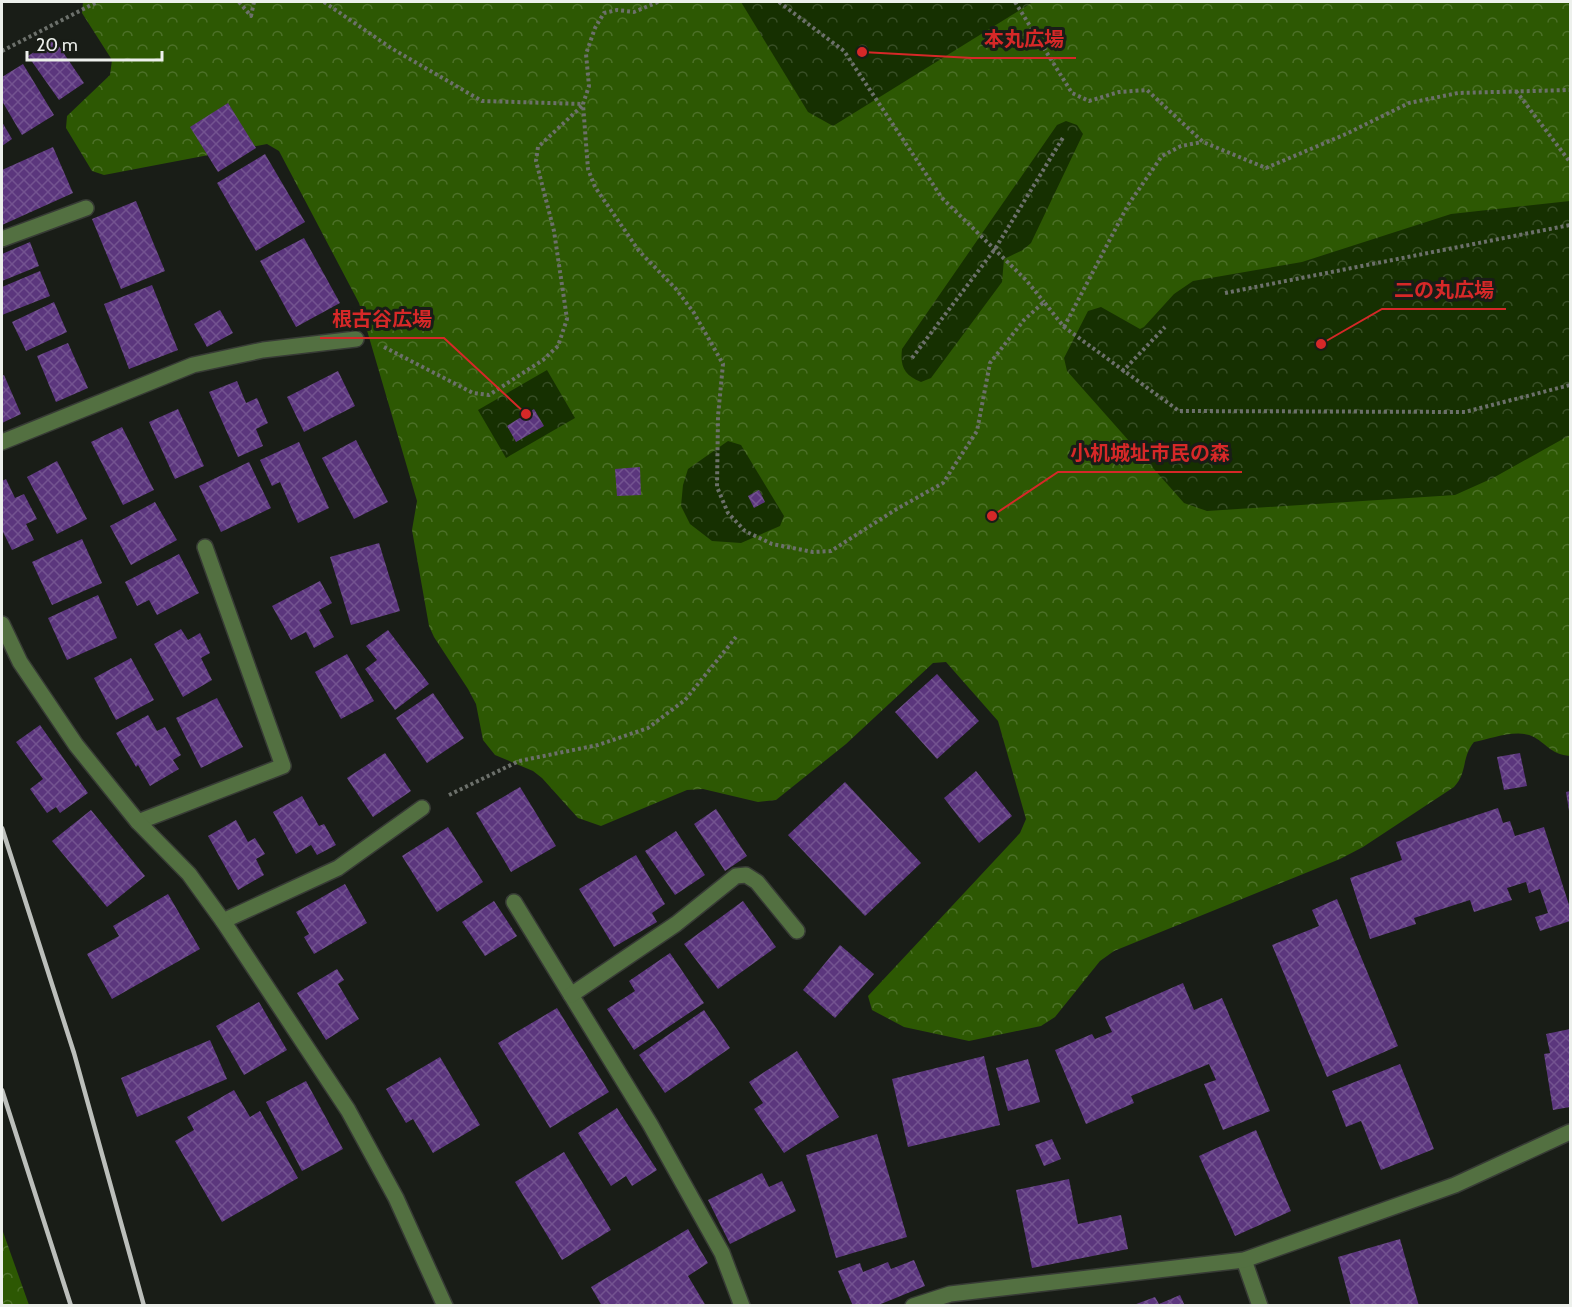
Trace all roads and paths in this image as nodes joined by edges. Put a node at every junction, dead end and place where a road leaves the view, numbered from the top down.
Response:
1 (97, 2) edge
2 (239, 2) edge
3 (254, 2) edge
4 (324, 2) edge
5 (658, 2) edge
6 (778, 2) edge
7 (1015, 2) edge
8 (2, 51) edge
9 (1515, 90) junction
10 (1570, 90) edge
11 (583, 104) junction
12 (1064, 136) dead end
13 (1203, 142) junction
14 (1570, 162) edge
15 (86, 208) dead end
16 (1570, 225) edge
17 (2, 239) edge
18 (995, 249) junction
19 (1225, 293) dead end
20 (1044, 302) junction
21 (1064, 327) junction
22 (1165, 327) dead end
23 (356, 339) joint
24 (912, 358) dead end
25 (1122, 372) junction
26 (1570, 385) edge
27 (2, 442) edge
28 (205, 547) dead end
29 (2, 624) edge
30 (736, 637) dead end
31 (422, 808) joint
32 (138, 822) junction
33 (514, 902) dead end
34 (224, 921) junction
35 (797, 931) dead end
36 (572, 995) junction
37 (1570, 1132) edge
38 (1244, 1260) junction
39 (446, 1305) edge
40 (742, 1305) edge
41 (913, 1305) edge
42 (1260, 1305) edge

1 - 8 path
2 - 3 path
4 - 11 path
5 - 11 path
6 - 18 path
7 - 13 path
9 - 10 path
9 - 13 path
9 - 14 path
11 - 20 path
11 - 23 path
12 - 18 path
13 - 21 path
15 - 17 street
16 - 19 path
18 - 20 path
18 - 24 path
20 - 21 path
21 - 25 path
22 - 25 path
23 - 27 street
25 - 26 path
28 - 32 street
29 - 32 street
30 - 31 path
31 - 34 street
32 - 34 street
33 - 36 street
34 - 39 street
35 - 36 street
36 - 40 street
37 - 38 street
38 - 41 street
38 - 42 street

